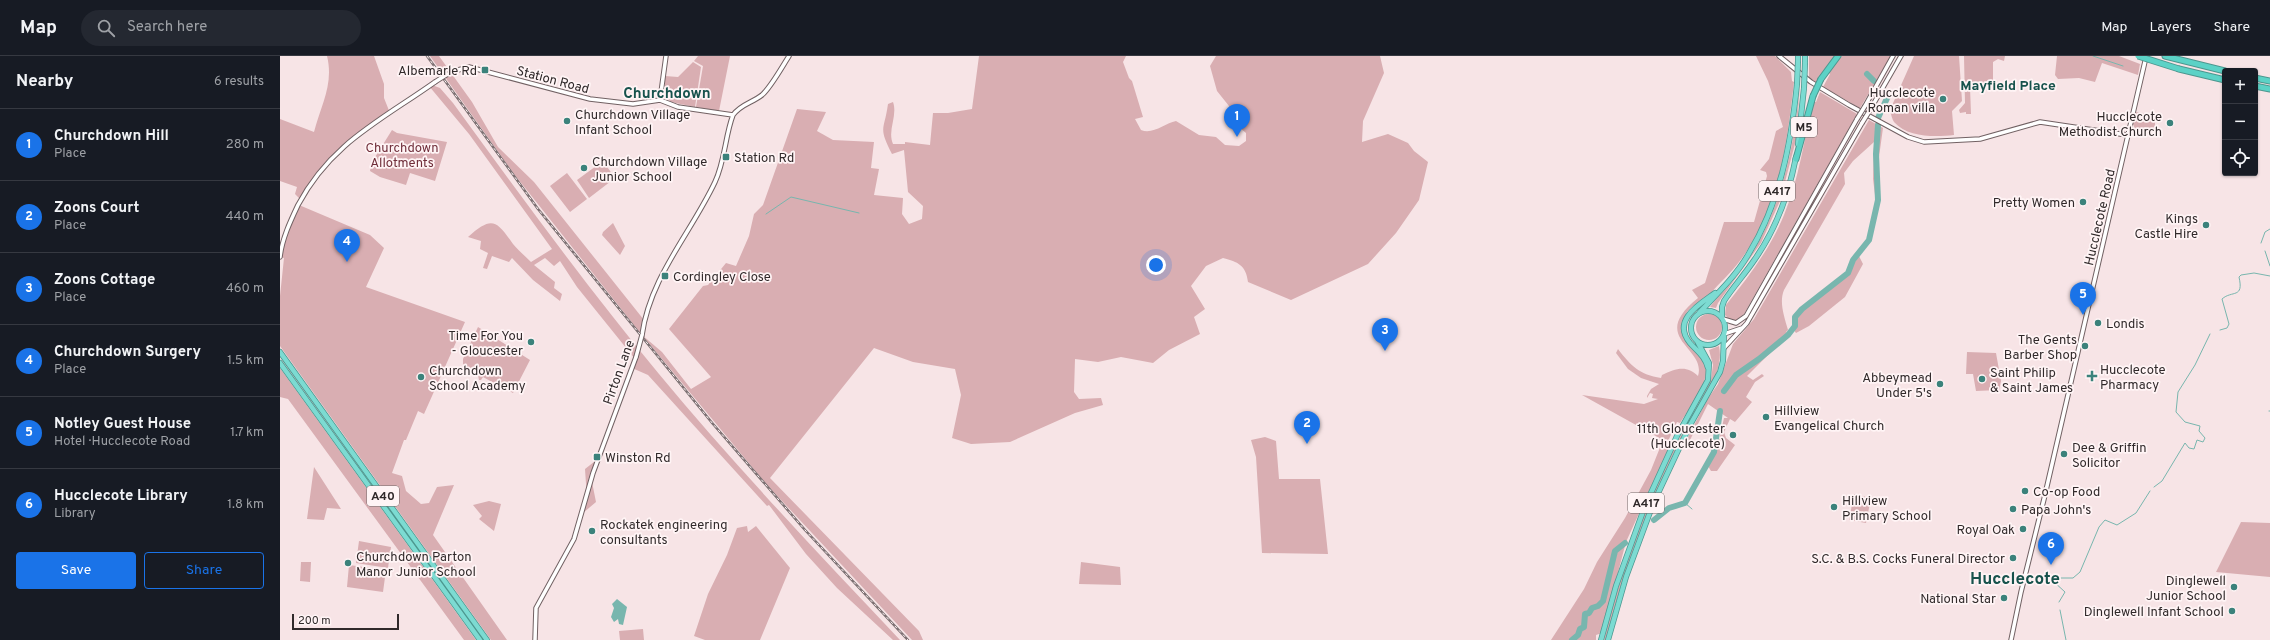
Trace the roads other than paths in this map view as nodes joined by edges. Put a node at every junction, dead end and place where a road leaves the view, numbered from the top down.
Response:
1 (666, 56) edge
2 (789, 56) edge
3 (1779, 56) edge
4 (1805, 56) edge
5 (1838, 56) edge
6 (1894, 56) edge
7 (1901, 56) edge
8 (2138, 56) edge
9 (2146, 56) edge
10 (2165, 56) edge
11 (1798, 58) edge
12 (2222, 71) edge
13 (2222, 79) edge
14 (2258, 79) edge
15 (2270, 81) edge
16 (2258, 87) edge
17 (2270, 89) edge
18 (660, 100) junction
19 (734, 114) junction
20 (2127, 135) junction
21 (1796, 158) junction
22 (280, 257) edge
23 (1778, 259) junction
24 (1784, 262) junction
25 (1725, 286) junction
26 (1699, 313) junction
27 (1723, 319) junction
28 (1747, 323) junction
29 (1724, 335) junction
30 (1698, 341) junction
31 (1723, 349) junction
32 (280, 352) edge
33 (280, 362) edge
34 (1709, 374) junction
35 (480, 640) edge
36 (487, 640) edge
37 (535, 640) edge
38 (1601, 640) edge
39 (1608, 640) edge
40 (2011, 640) edge

1 - 18 street
2 - 19 street
3 - 20 street
4 - 21 highway, A417, bridge
5 - 21 highway, M5, bridge
6 - 23 street, bridge
7 - 24 street, bridge
8 - 13 highway, bridge
9 - 20 street, Hucclecote Road
10 - 12 highway
11 - 25 highway, A417, bridge
14 - 15 highway
16 - 17 highway
18 - 19 street, Station Road
18 - 22 street, Station Road, bridge
19 - 37 street, Pirton Lane, bridge
20 - 40 street, Hucclecote Road
21 - 27 highway, A417
23 - 24 street
23 - 27 street
24 - 28 street
25 - 26 highway, A417
25 - 34 highway, A417
26 - 27 highway
26 - 30 highway
27 - 29 highway
28 - 29 street
28 - 31 street
29 - 30 highway
29 - 31 highway, A417
30 - 34 highway
31 - 39 highway, A417
32 - 36 highway, A40
33 - 35 highway, A40
34 - 38 highway, A417

